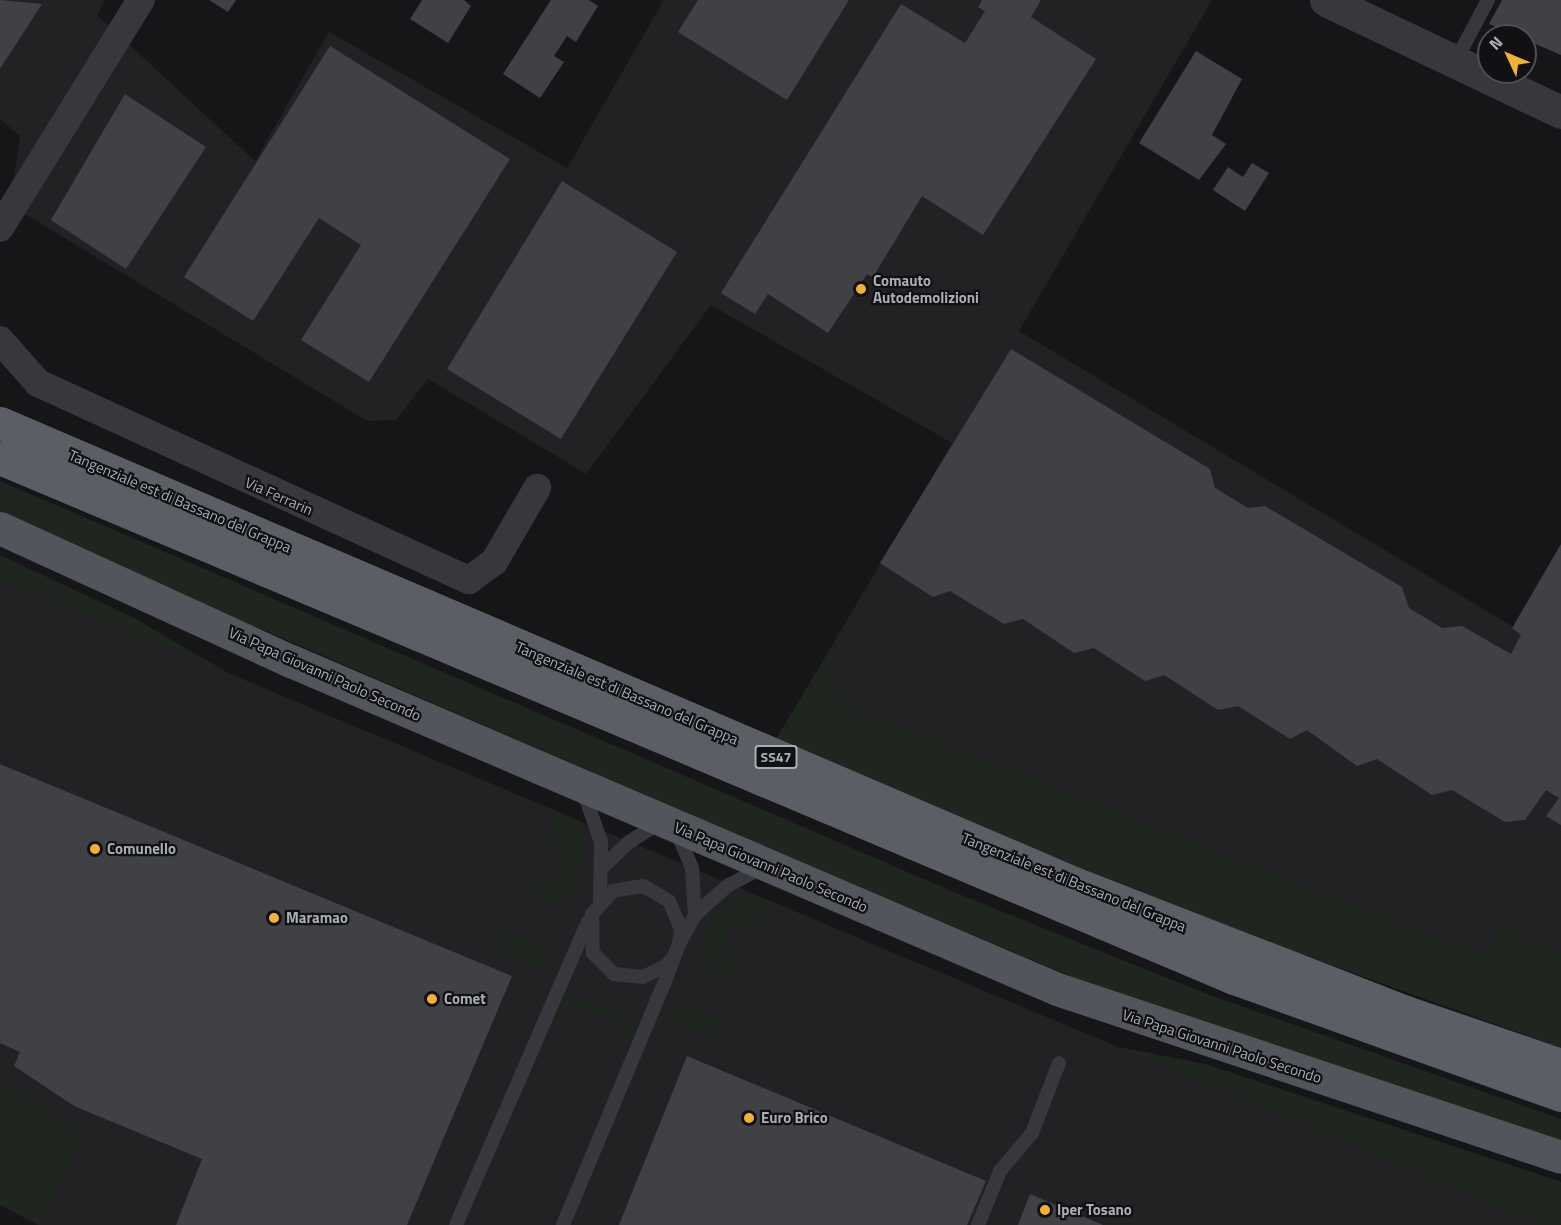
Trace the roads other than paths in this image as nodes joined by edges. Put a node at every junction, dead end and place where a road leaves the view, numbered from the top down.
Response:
1 (141, 0) edge
2 (1326, 0) edge
3 (1488, 0) edge
4 (1455, 62) junction
5 (1561, 112) edge
6 (0, 228) edge
7 (0, 340) edge
8 (0, 423) edge
9 (0, 458) edge
10 (537, 488) dead end
11 (0, 528) edge
12 (580, 786) junction
13 (668, 823) junction
14 (768, 866) junction
15 (602, 868) junction
16 (600, 900) junction
17 (591, 914) junction
18 (695, 915) junction
19 (679, 944) junction
20 (575, 945) junction
21 (593, 953) junction
22 (644, 977) junction
23 (664, 984) junction
24 (1059, 1063) dead end
25 (1561, 1065) edge
26 (1561, 1095) edge
27 (1561, 1157) edge
28 (456, 1225) edge
29 (563, 1225) edge
30 (978, 1225) edge

1 - 6 street
2 - 4 street
3 - 4 lane
4 - 5 street
7 - 10 street, Via Ferrarin
8 - 25 highway, Tangenziale est di Bassano del Grappa / SS47
9 - 26 highway, Tangenziale est di Bassano del Grappa / SS47
11 - 12 main road, Via Papa Giovanni Paolo Secondo
12 - 13 main road, Via Papa Giovanni Paolo Secondo
12 - 15 lane
13 - 14 main road, Via Papa Giovanni Paolo Secondo
13 - 15 lane
13 - 18 lane
14 - 18 lane
14 - 27 main road, Via Papa Giovanni Paolo Secondo
15 - 16 lane
16 - 17 lane
16 - 19 lane
17 - 20 lane
17 - 21 lane
18 - 19 lane
19 - 22 lane
19 - 23 lane
20 - 21 lane
20 - 28 lane
21 - 22 lane
22 - 23 lane
23 - 29 lane
24 - 30 lane

